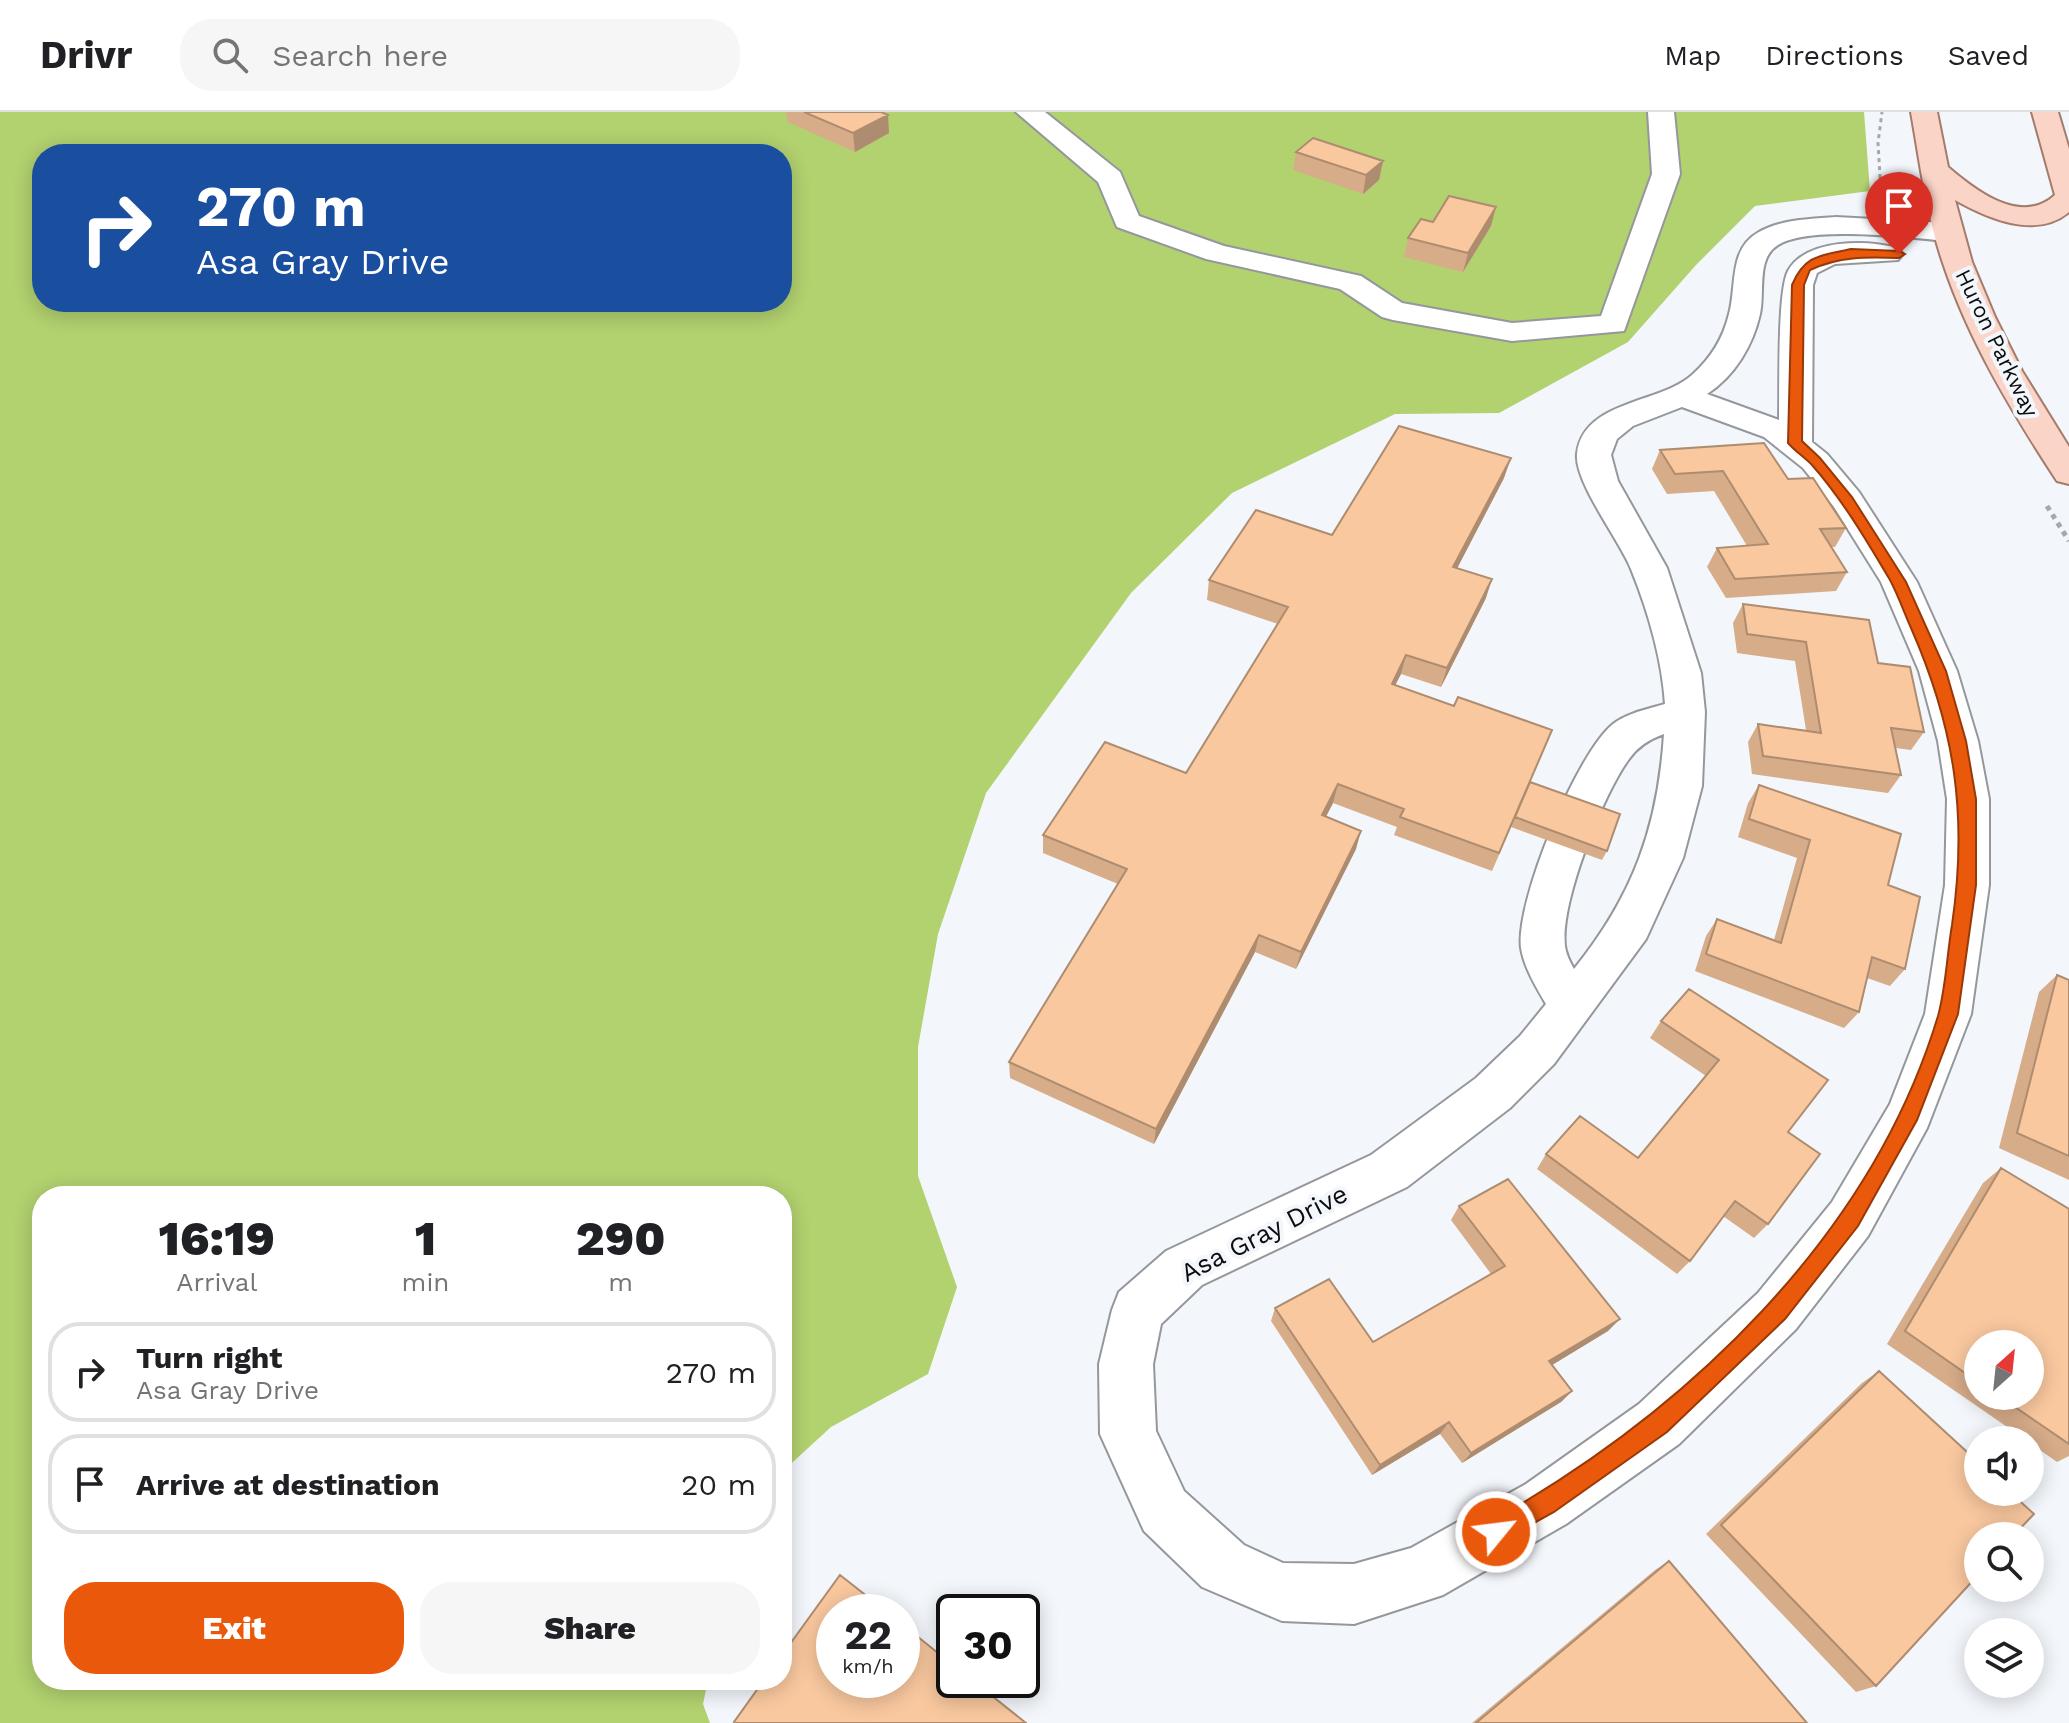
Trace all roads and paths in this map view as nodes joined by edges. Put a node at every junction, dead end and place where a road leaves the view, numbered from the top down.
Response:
1 (1029, 112) edge
2 (1661, 112) edge
3 (1882, 112) edge
4 (1924, 112) edge
5 (2045, 112) edge
6 (1936, 171) junction
7 (1881, 196) dead end
8 (2069, 196) edge
9 (1953, 246) junction
10 (1682, 396) junction
11 (1795, 443) junction
12 (2069, 473) edge
13 (1685, 712) junction
14 (1572, 1006) junction

1 - 2 street
3 - 7 path
4 - 6 main road, Huron Parkway
5 - 8 main road
6 - 8 main road
6 - 9 main road, Huron Parkway
9 - 10 street, Asa Gray Drive
9 - 11 street
9 - 12 main road, Huron Parkway
10 - 11 street, Asa Gray Drive
10 - 13 street, Asa Gray Drive
11 - 14 street, Asa Gray Drive
13 - 14 street, Asa Gray Drive
13 - 14 street

